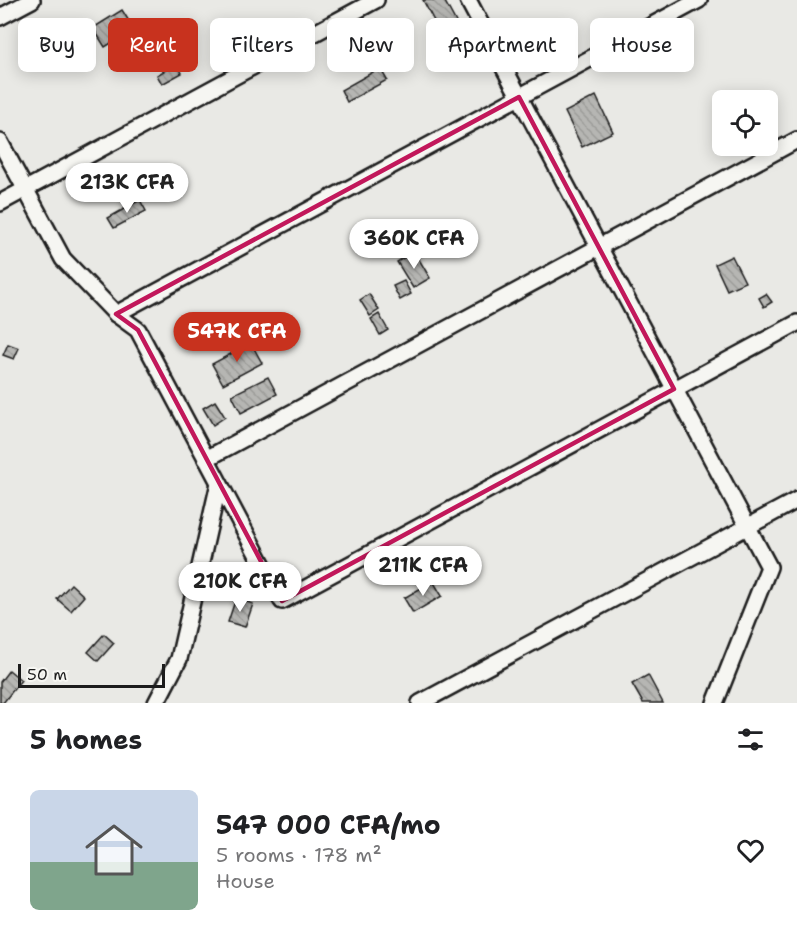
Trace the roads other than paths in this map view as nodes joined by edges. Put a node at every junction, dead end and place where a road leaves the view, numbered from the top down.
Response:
1 (32, 0) edge
2 (376, 0) edge
3 (468, 0) edge
4 (699, 0) edge
5 (0, 17) edge
6 (519, 97) junction
7 (797, 140) edge
8 (0, 141) edge
9 (25, 189) junction
10 (0, 202) edge
11 (599, 247) junction
12 (116, 314) junction
13 (797, 323) edge
14 (674, 389) junction
15 (206, 459) junction
16 (219, 483) junction
17 (797, 500) edge
18 (747, 527) junction
19 (156, 703) edge
20 (420, 703) edge
21 (715, 703) edge

1 - 5 street
2 - 9 street
3 - 6 street
4 - 6 street
6 - 11 street
6 - 12 street
7 - 11 street
8 - 9 street
9 - 10 street
9 - 12 street
11 - 14 street
11 - 15 street
12 - 15 street
13 - 14 street
14 - 16 street
14 - 18 street
15 - 16 street
16 - 19 street
17 - 18 street
18 - 20 street
18 - 21 street

